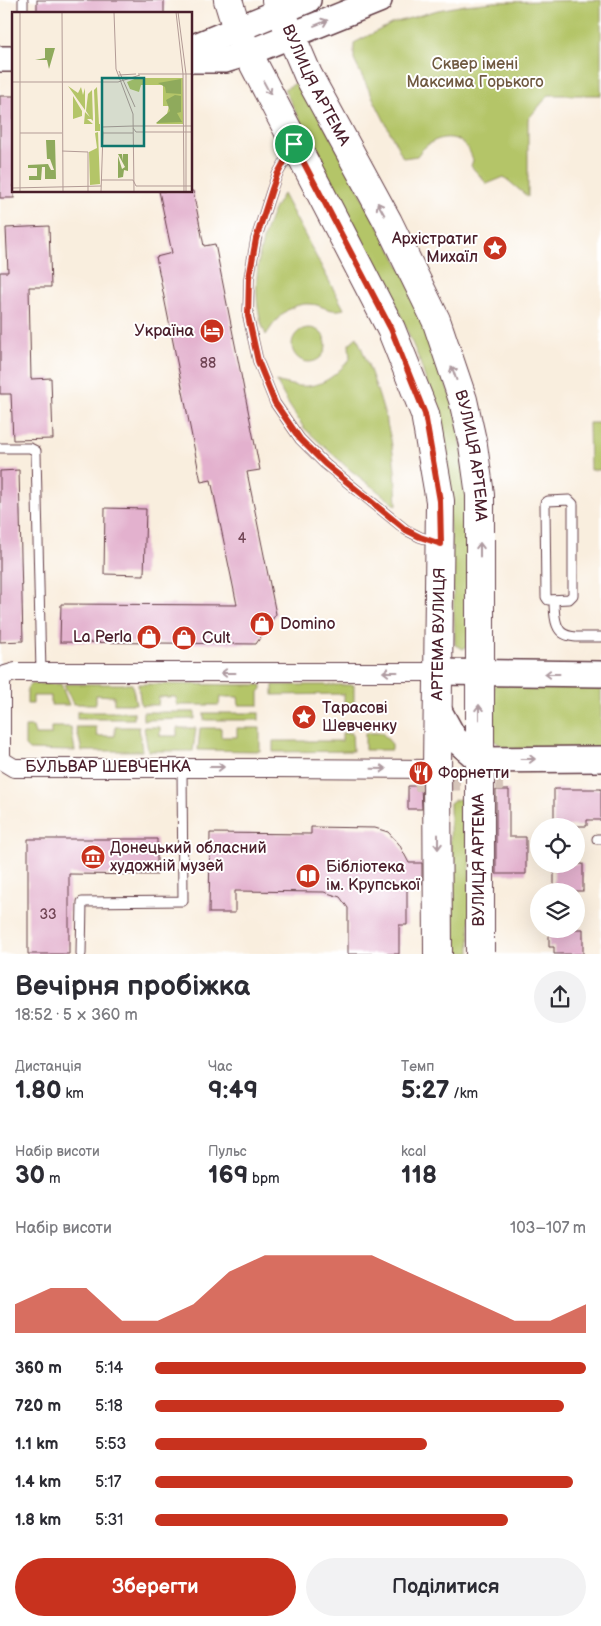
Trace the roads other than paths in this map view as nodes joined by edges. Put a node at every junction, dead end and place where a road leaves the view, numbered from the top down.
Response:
1 (228, 0) edge
2 (308, 0) edge
3 (379, 0) edge
4 (278, 6) edge
5 (290, 36) junction
6 (242, 41) junction
7 (192, 48) edge
8 (192, 60) edge
9 (294, 144) junction
10 (0, 448) edge
11 (441, 544) junction
12 (554, 600) junction
13 (601, 637) edge
14 (439, 672) junction
15 (479, 672) junction
16 (41, 673) junction
17 (601, 674) edge
18 (438, 708) junction
19 (601, 759) edge
20 (479, 760) junction
21 (7, 768) edge
22 (182, 768) junction
23 (437, 770) junction
24 (438, 799) junction
25 (479, 800) junction
26 (81, 954) edge
27 (438, 954) edge
28 (480, 954) edge

1 - 6 main road, АРТЕМА ВУЛИЦЯ
2 - 4 main road
5 -> 3 main road
4 - 5 main road, ВУЛИЦЯ АРТЕМА
4 - 6 main road
5 - 6 main road
15 -> 5 main road, ВУЛИЦЯ АРТЕМА
6 - 7 main road
6 - 8 main road
6 -> 9 main road, АРТЕМА ВУЛИЦЯ
9 - 11 main road, АРТЕМА ВУЛИЦЯ
9 - 11 lane
10 - 16 lane
11 - 14 main road, АРТЕМА ВУЛИЦЯ
12 - 12 lane
12 - 13 lane
14 - 15 main road
14 -> 16 street, БУЛЬВАР ШЕВЧЕНКА
14 - 18 main road, АРТЕМА ВУЛИЦЯ
17 -> 15 main road
20 -> 15 main road, ВУЛИЦЯ АРТЕМА
16 - 21 street, БУЛЬВАР ШЕВЧЕНКА
18 - 20 main road
18 - 23 main road, АРТЕМА ВУЛИЦЯ
20 -> 19 main road
20 - 25 main road, ВУЛИЦЯ АРТЕМА
21 - 22 street, БУЛЬВАР ШЕВЧЕНКА
22 -> 23 street, БУЛЬВАР ШЕВЧЕНКА
22 - 26 lane
23 - 24 main road, АРТЕМА ВУЛИЦЯ
24 - 25 main road
24 -> 27 main road, АРТЕМА ВУЛИЦЯ
25 - 28 main road, ВУЛИЦЯ АРТЕМА

